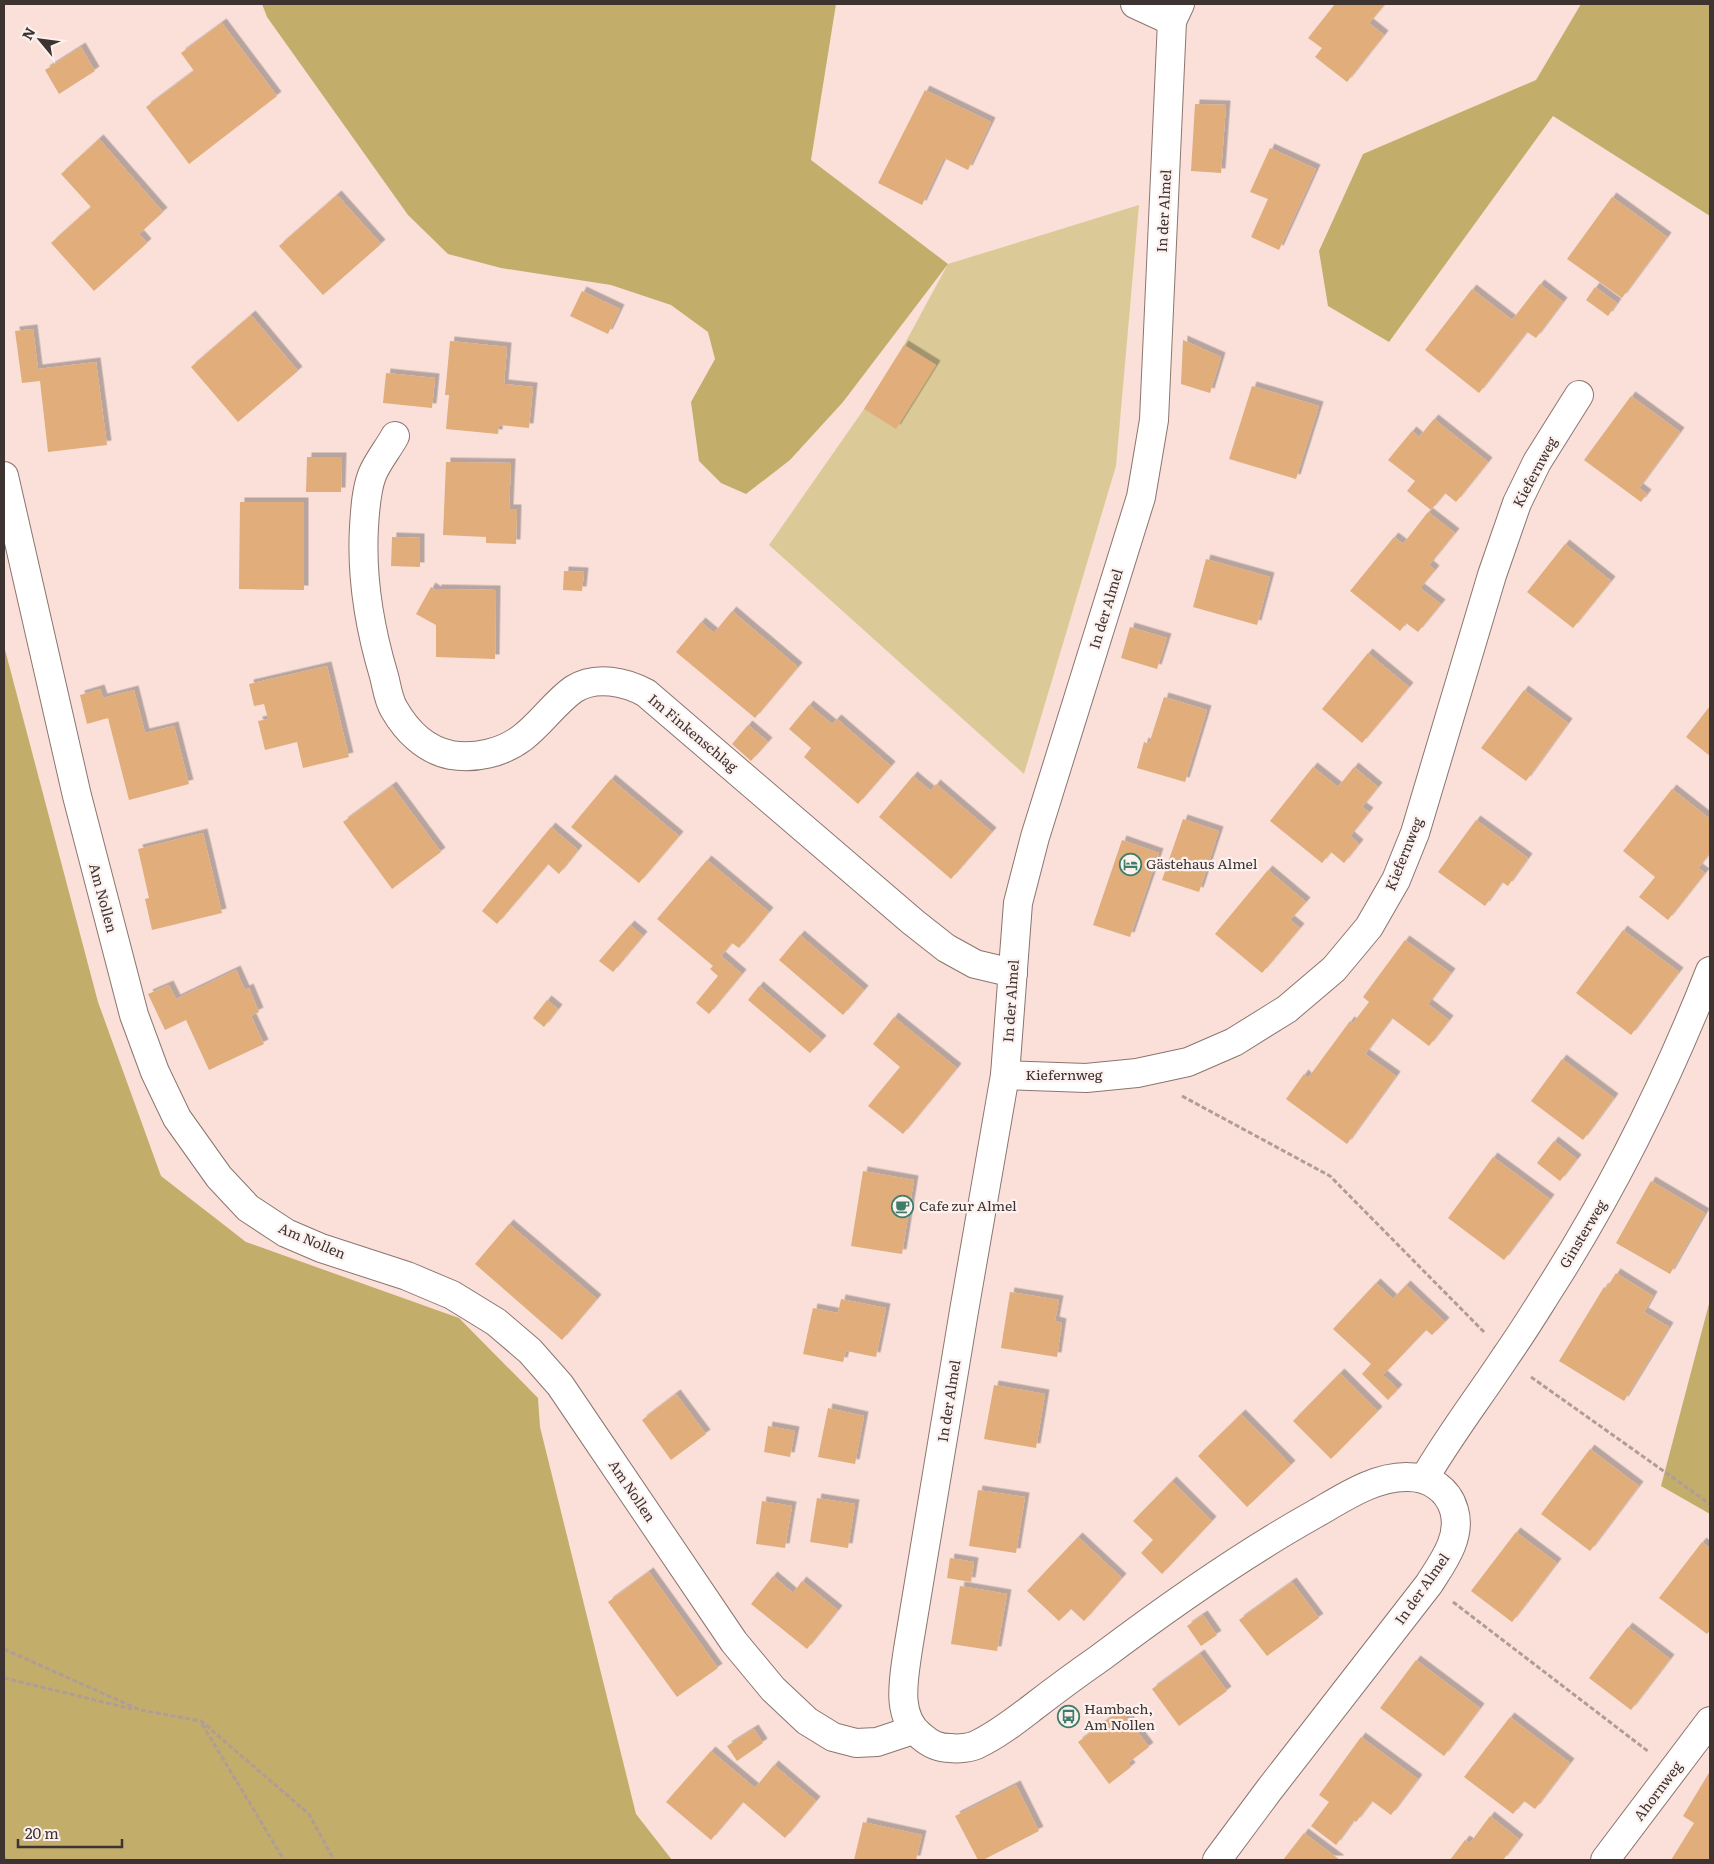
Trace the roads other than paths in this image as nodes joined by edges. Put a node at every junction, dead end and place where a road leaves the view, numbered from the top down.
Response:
1 (1135, 4) edge
2 (1176, 12) edge
3 (1579, 395) dead end
4 (395, 436) dead end
5 (4, 476) edge
6 (1710, 971) edge
7 (1013, 973) junction
8 (1005, 1075) junction
9 (1424, 1479) junction
10 (1710, 1721) edge
11 (913, 1730) junction
12 (1217, 1860) edge
13 (1605, 1860) edge

1 - 2 street
2 - 7 street, In der Almel
3 - 8 street, Kiefernweg
4 - 7 street, Im Finkenschlag
5 - 11 street, Am Nollen
6 - 9 street, Ginsterweg
7 - 8 street, In der Almel
8 - 11 street, In der Almel
9 - 11 street
9 - 12 street, In der Almel
10 - 13 street, Ahornweg

